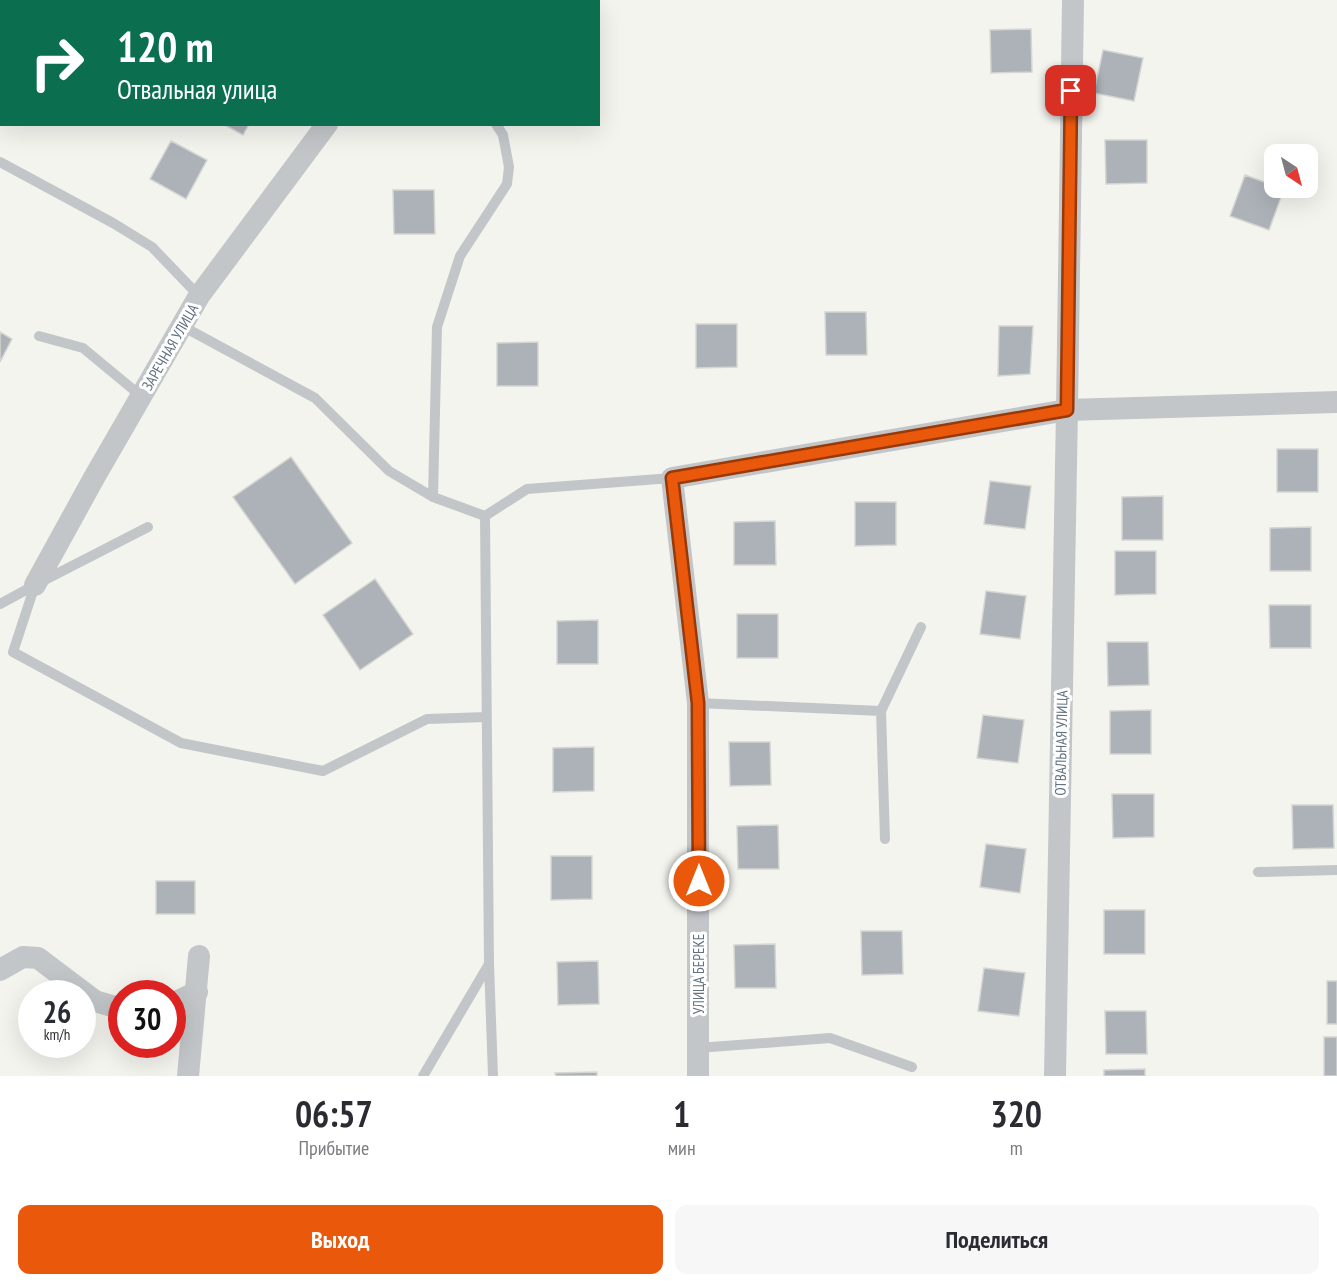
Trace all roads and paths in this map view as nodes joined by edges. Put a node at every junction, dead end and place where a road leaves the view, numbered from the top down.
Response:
1 (1073, 0) edge
2 (326, 126) edge
3 (497, 126) edge
4 (0, 162) edge
5 (200, 296) junction
6 (182, 326) junction
7 (39, 336) dead end
8 (141, 396) junction
9 (1337, 402) edge
10 (1067, 410) junction
11 (672, 478) junction
12 (433, 497) junction
13 (485, 516) junction
14 (148, 527) dead end
15 (35, 585) junction
16 (0, 604) edge
17 (921, 627) dead end
18 (698, 703) junction
19 (881, 711) junction
20 (486, 717) junction
21 (885, 839) dead end
22 (1337, 870) edge
23 (1258, 872) dead end
24 (199, 956) dead end
25 (489, 964) junction
26 (0, 970) edge
27 (197, 992) junction
28 (186, 997) edge
29 (108, 1005) edge
30 (698, 1048) junction
31 (912, 1066) dead end
32 (188, 1076) edge
33 (423, 1076) edge
34 (493, 1076) edge
35 (698, 1076) edge
36 (1055, 1076) edge

1 - 10 street, ОТВАЛЬНАЯ УЛИЦА
2 - 5 street, ЗАРЕЧНАЯ УЛИЦА
3 - 12 lane
4 - 5 lane
5 - 6 street, ЗАРЕЧНАЯ УЛИЦА
6 - 8 street, ЗАРЕЧНАЯ УЛИЦА
6 - 12 lane
7 - 8 lane
8 - 15 street, ЗАРЕЧНАЯ УЛИЦА
9 - 10 street
10 - 11 street
10 - 36 street, ОТВАЛЬНАЯ УЛИЦА
11 - 13 lane
11 - 18 street, УЛИЦА БЕРЕКЕ
12 - 13 lane
13 - 20 lane
14 - 15 lane
15 - 16 lane
15 - 20 lane
17 - 19 lane
18 - 19 lane
18 - 30 street, УЛИЦА БЕРЕКЕ
19 - 21 lane
20 - 25 lane
22 - 23 lane
24 - 27 street
25 - 33 lane
25 - 34 lane
26 - 29 street
27 - 28 street
27 - 32 street
30 - 31 lane
30 - 35 street, УЛИЦА БЕРЕКЕ

